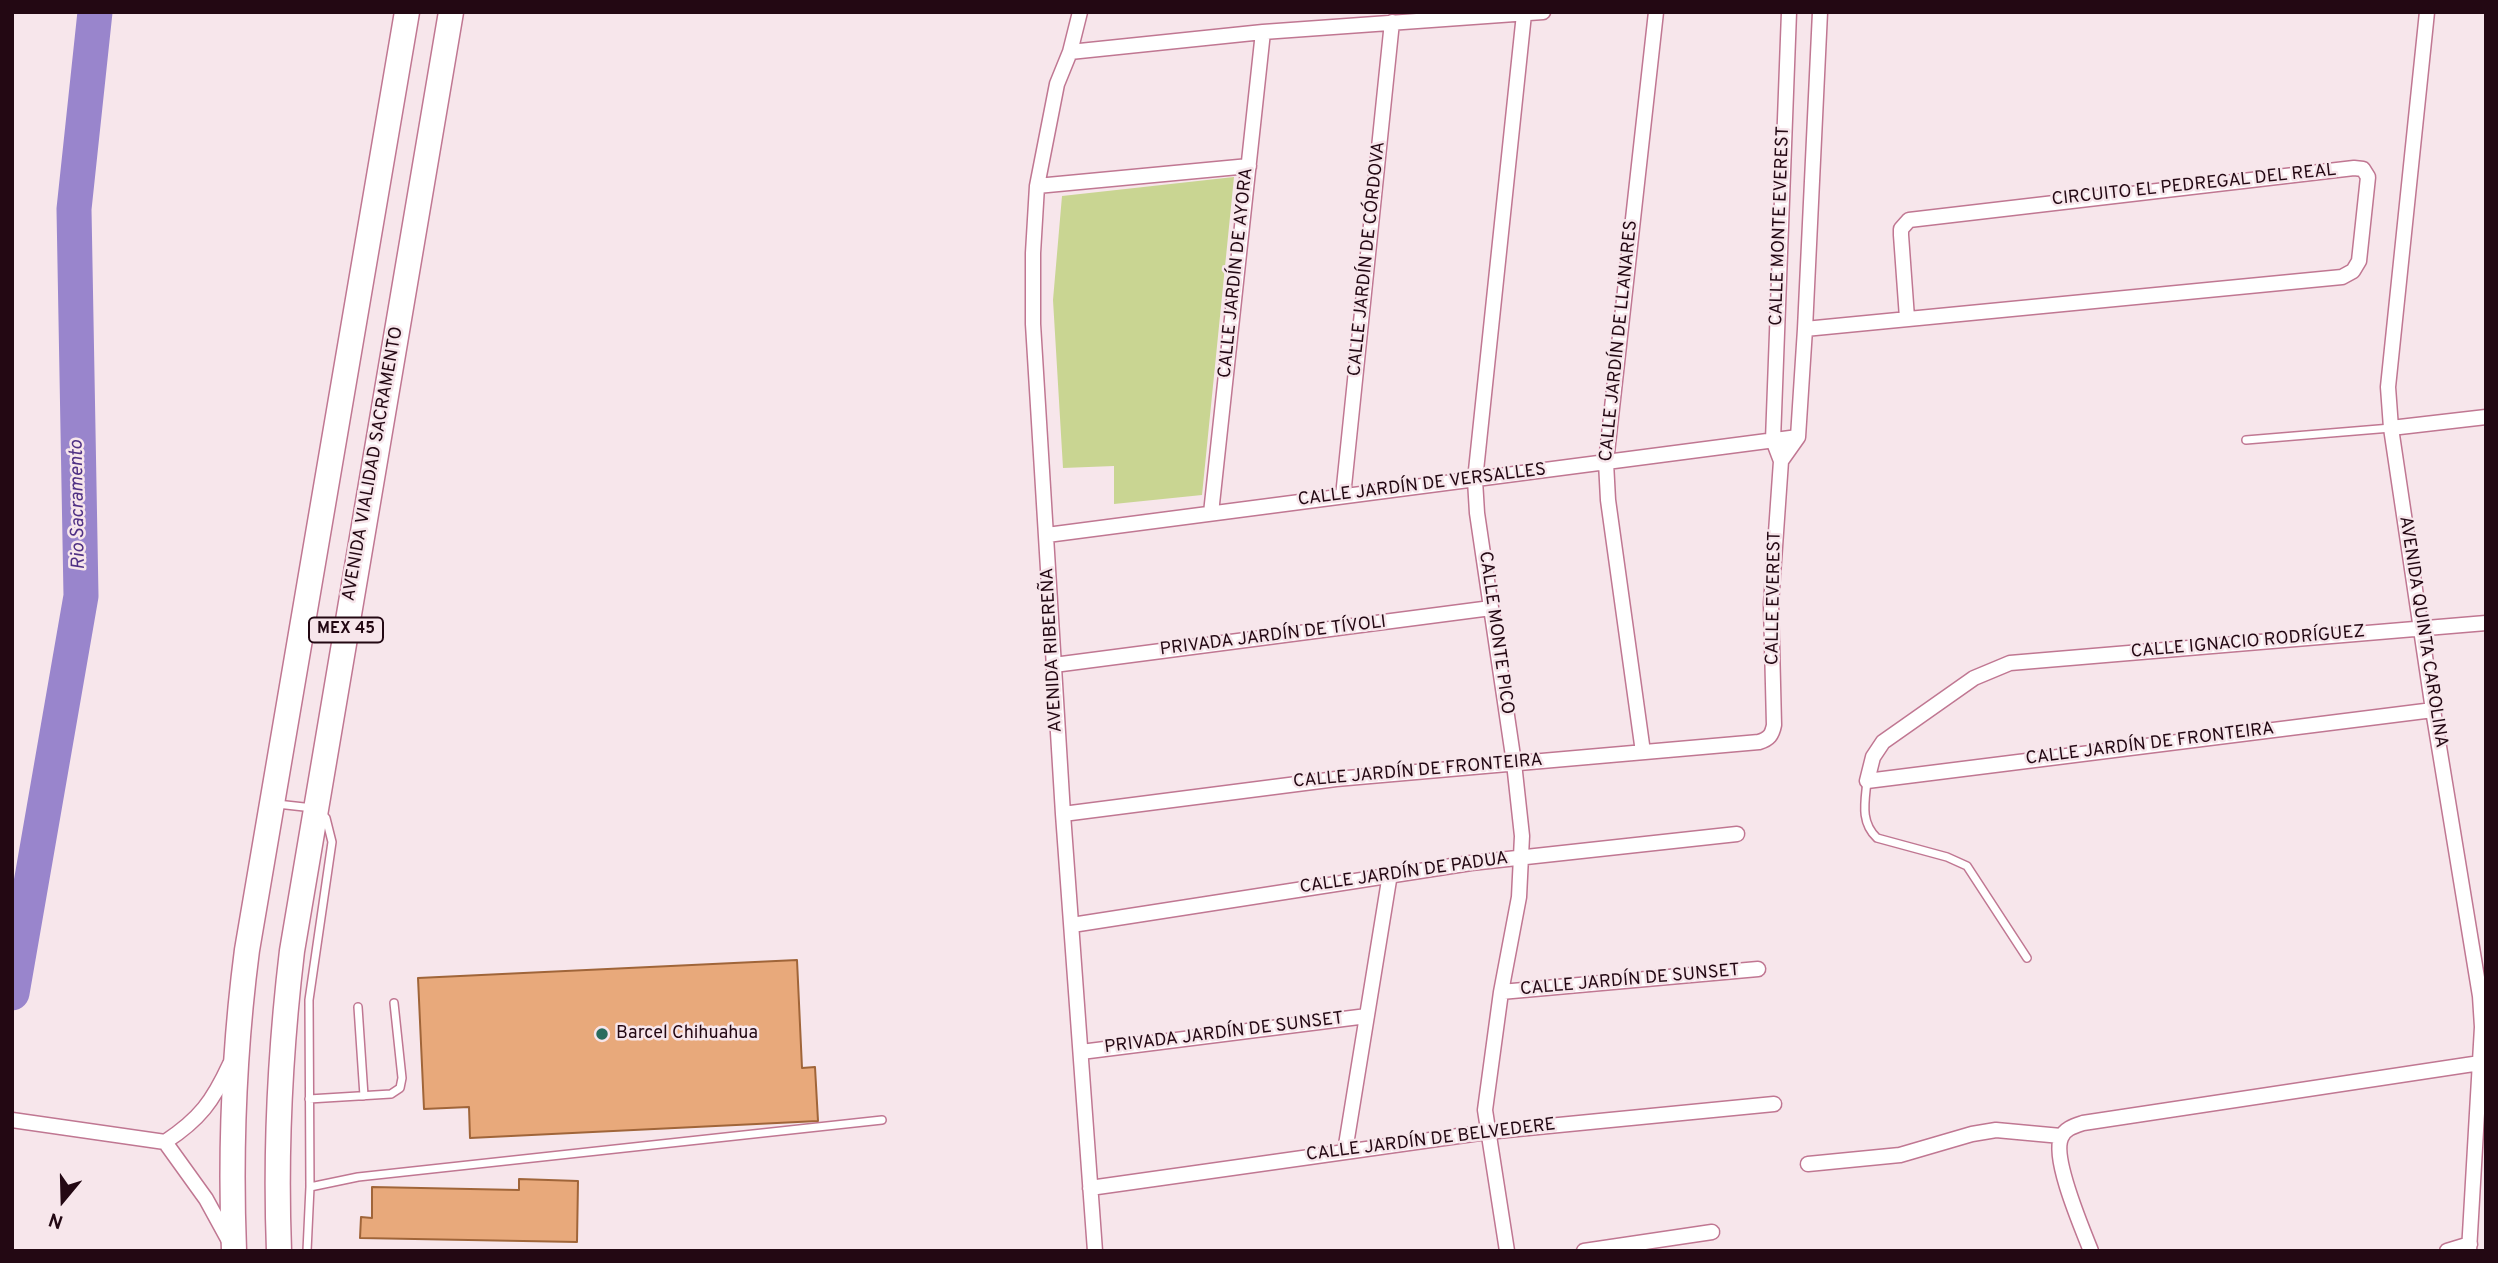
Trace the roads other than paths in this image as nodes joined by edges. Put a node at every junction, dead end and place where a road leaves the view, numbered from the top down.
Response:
1 (407, 12) edge
2 (452, 12) edge
3 (1080, 12) edge
4 (1544, 12) edge
5 (1656, 12) edge
6 (1789, 12) edge
7 (1819, 12) edge
8 (2427, 12) edge
9 (1524, 14) edge
10 (1392, 22) junction
11 (1263, 32) junction
12 (1070, 52) junction
13 (1249, 166) junction
14 (1037, 186) junction
15 (1907, 318) junction
16 (1805, 329) junction
17 (2486, 417) edge
18 (2391, 428) junction
19 (1798, 437) junction
20 (1773, 440) junction
21 (2246, 440) dead end
22 (1781, 461) junction
23 (1606, 462) junction
24 (1475, 480) junction
25 (1343, 496) junction
26 (1211, 513) junction
27 (1046, 535) junction
28 (1492, 608) junction
29 (2486, 623) edge
30 (2421, 628) junction
31 (1054, 666) junction
32 (2433, 710) junction
33 (1772, 734) joint
34 (1643, 752) junction
35 (1514, 763) junction
36 (1867, 781) junction
37 (272, 804) junction
38 (316, 808) junction
39 (1063, 814) junction
40 (1737, 834) dead end
41 (1522, 856) junction
42 (1390, 874) junction
43 (1072, 925) junction
44 (2027, 958) dead end
45 (1758, 969) dead end
46 (300, 975) junction
47 (1501, 992) junction
48 (394, 1003) dead end
49 (358, 1007) dead end
50 (1367, 1016) junction
51 (1081, 1052) junction
52 (236, 1053) junction
53 (2480, 1063) junction
54 (364, 1096) junction
55 (309, 1099) junction
56 (1774, 1104) dead end
57 (12, 1120) edge
58 (881, 1121) dead end
59 (1487, 1132) junction
60 (2061, 1136) junction
61 (159, 1141) junction
62 (2480, 1148) edge
63 (1345, 1151) junction
64 (1808, 1164) dead end
65 (310, 1187) junction
66 (1090, 1188) junction
67 (1712, 1232) dead end
68 (2469, 1247) edge
69 (234, 1251) edge
70 (279, 1251) edge
71 (307, 1251) edge
72 (1094, 1251) edge
73 (1507, 1251) edge
74 (1584, 1251) edge
75 (2091, 1251) edge
76 (2447, 1251) edge

1 - 37 highway, MEX 45
2 - 38 highway, AVENIDA VIALIDAD SACRAMENTO / MEX 45
3 - 12 street, AVENIDA RIBEREÑA
4 - 9 street
5 - 23 street, CALLE JARDÍN DE LLANARES
6 - 20 street, CALLE MONTE EVEREST
7 - 16 street, CALLE MONTE EVEREST
8 - 18 street, AVENIDA QUINTA CAROLINA
9 - 10 street
9 - 24 street, CALLE MONTE PICO
10 - 11 street
10 - 25 street, CALLE JARDÍN DE CÓRDOVA
11 - 12 street
11 - 13 street, CALLE JARDÍN DE AYORA
12 - 14 street, AVENIDA RIBEREÑA
13 - 14 street
13 - 26 street, CALLE JARDÍN DE AYORA
14 - 27 street, AVENIDA RIBEREÑA
15 - 15 street, CIRCUITO EL PEDREGAL DEL REAL
15 - 16 street, CIRCUITO EL PEDREGAL DEL REAL
16 - 19 street, CALLE MONTE EVEREST
17 - 18 street
18 - 21 lane
18 - 30 street, AVENIDA QUINTA CAROLINA
19 - 20 street, CALLE JARDÍN DE VERSALLES
19 - 22 street
20 - 22 street, CALLE EVEREST
20 - 23 street, CALLE JARDÍN DE VERSALLES
22 - 33 street, CALLE EVEREST
23 - 24 street, CALLE JARDÍN DE VERSALLES
23 - 34 street, CALLE JARDÍN DE LLANARES
24 - 25 street, CALLE JARDÍN DE VERSALLES
24 - 28 street, CALLE MONTE PICO
25 - 26 street, CALLE JARDÍN DE VERSALLES
26 - 27 street, CALLE JARDÍN DE VERSALLES
27 - 31 street, AVENIDA RIBEREÑA
28 - 31 street, PRIVADA JARDÍN DE TÍVOLI
28 - 35 street, CALLE MONTE PICO
29 - 30 street, CALLE IGNACIO RODRÍGUEZ
30 - 32 street, AVENIDA QUINTA CAROLINA
30 - 36 street, CALLE IGNACIO RODRÍGUEZ
31 - 39 street, AVENIDA RIBEREÑA
32 - 36 street, CALLE JARDÍN DE FRONTEIRA
32 - 53 street, AVENIDA QUINTA CAROLINA
33 - 34 street, CALLE JARDÍN DE FRONTEIRA
34 - 35 street, CALLE JARDÍN DE FRONTEIRA
35 - 39 street, CALLE JARDÍN DE FRONTEIRA
35 - 41 street, CALLE MONTE PICO
36 - 44 lane
37 - 38 lane
37 - 52 highway, MEX 45
38 - 46 highway, AVENIDA VIALIDAD SACRAMENTO / MEX 45
39 - 43 street, AVENIDA RIBEREÑA
40 - 41 street, CALLE JARDÍN DE PADUA
41 - 42 street, CALLE JARDÍN DE PADUA
41 - 47 street, CALLE MONTE PICO
42 - 43 street, CALLE JARDÍN DE PADUA
42 - 50 street
43 - 51 street, AVENIDA RIBEREÑA
45 - 47 street, CALLE JARDÍN DE SUNSET
46 - 55 lane
46 - 70 highway, AVENIDA VIALIDAD SACRAMENTO / MEX 45
47 - 59 street, CALLE MONTE PICO
48 - 54 lane
49 - 54 lane
50 - 51 street, PRIVADA JARDÍN DE SUNSET
50 - 63 street
51 - 66 street, AVENIDA RIBEREÑA
52 - 61 street
52 - 69 highway, MEX 45
53 - 60 street
53 - 62 street, AVENIDA QUINTA CAROLINA
54 - 55 lane
55 - 65 lane
56 - 59 street, CALLE JARDÍN DE BELVEDERE
57 - 61 street
58 - 65 lane
59 - 63 street, CALLE JARDÍN DE BELVEDERE
59 - 73 street, CALLE MONTE PICO
60 - 64 street
60 - 75 street
61 - 69 street
62 - 68 street, AVENIDA QUINTA CAROLINA
63 - 66 street, CALLE JARDÍN DE BELVEDERE
65 - 71 lane
66 - 72 street, AVENIDA RIBEREÑA
67 - 74 street
68 - 76 street

